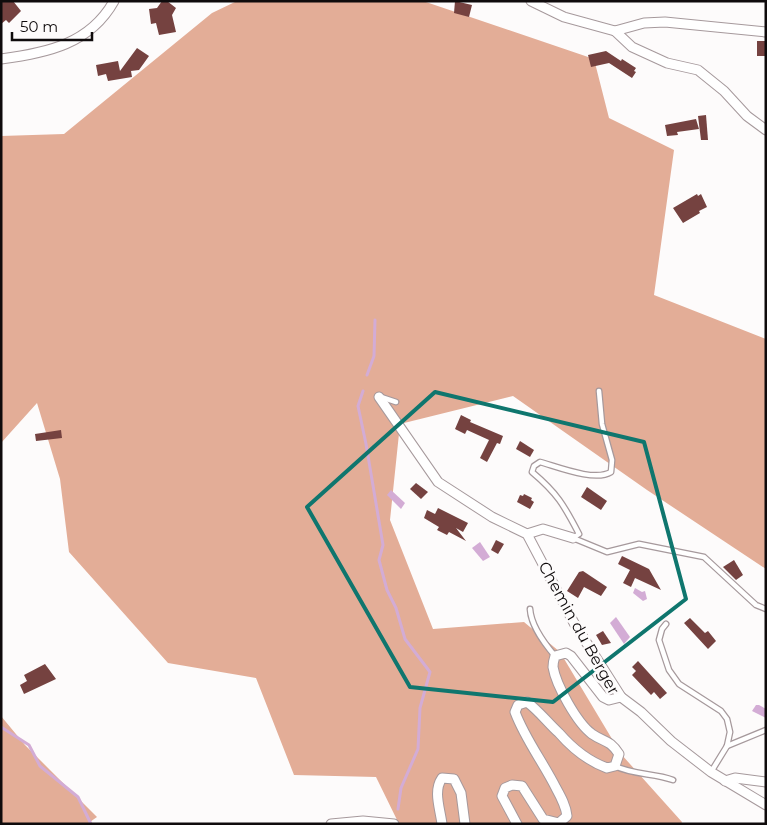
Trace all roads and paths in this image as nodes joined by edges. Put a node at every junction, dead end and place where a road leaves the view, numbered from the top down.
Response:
1 (114, 1) edge
2 (531, 1) edge
3 (615, 31) junction
4 (766, 32) edge
5 (1, 59) edge
6 (766, 130) edge
7 (599, 391) dead end
8 (379, 397) joint
9 (396, 402) dead end
10 (527, 534) junction
11 (573, 538) junction
12 (530, 609) dead end
13 (766, 609) edge
14 (666, 624) dead end
15 (555, 656) junction
16 (621, 697) junction
17 (766, 730) edge
18 (727, 746) junction
19 (615, 766) junction
20 (711, 772) junction
21 (673, 780) dead end
22 (725, 781) junction
23 (766, 782) edge
24 (766, 804) edge
25 (331, 824) edge
26 (394, 824) edge
27 (442, 824) edge
28 (464, 824) edge
29 (517, 824) edge

1 - 5 street
2 - 3 street
3 - 4 street
3 - 6 street
7 - 11 lane
8 - 9 lane
8 - 10 street
10 - 11 street
10 - 16 street, Chemin du Berger
11 - 13 lane
12 - 15 lane
14 - 18 lane
15 - 16 street, Chemin du Berger
15 - 19 street
16 - 20 street
17 - 18 lane
18 - 20 lane
19 - 21 lane
19 - 29 street
20 - 22 street
22 - 23 street
22 - 24 street
25 - 26 street
27 - 28 street

